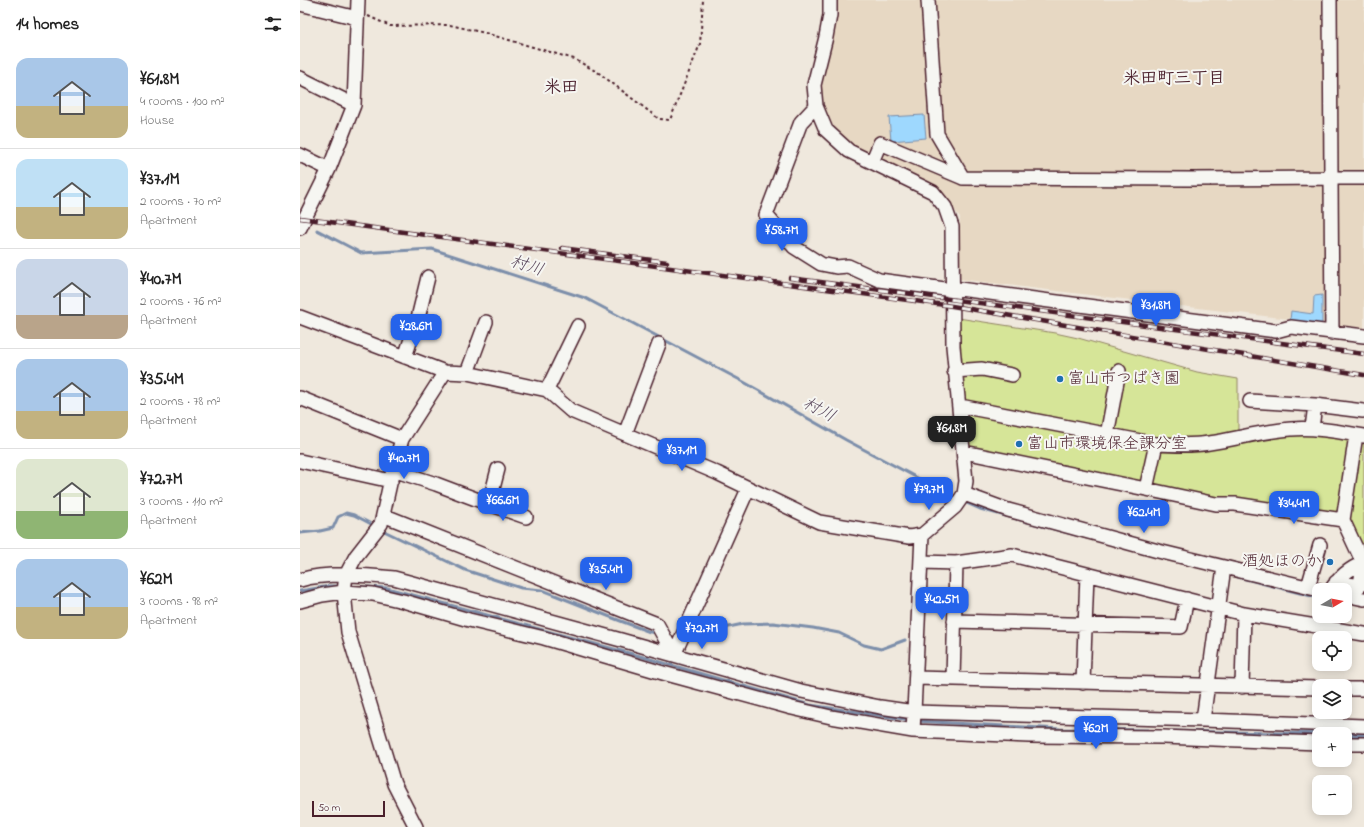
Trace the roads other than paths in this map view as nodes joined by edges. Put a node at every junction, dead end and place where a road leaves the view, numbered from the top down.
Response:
1 (830, 0) edge
2 (928, 0) edge
3 (1330, 0) edge
4 (300, 4) edge
5 (358, 9) edge
6 (300, 78) edge
7 (354, 105) junction
8 (816, 106) junction
9 (300, 155) edge
10 (872, 162) junction
11 (329, 169) junction
12 (964, 178) junction
13 (1331, 178) junction
14 (1364, 178) edge
15 (300, 228) edge
16 (428, 277) dead end
17 (952, 289) junction
18 (300, 317) edge
19 (486, 322) dead end
20 (578, 326) dead end
21 (1332, 333) junction
22 (1364, 336) edge
23 (659, 344) dead end
24 (405, 357) junction
25 (1118, 371) dead end
26 (445, 372) junction
27 (954, 372) junction
28 (467, 373) junction
29 (1012, 375) dead end
30 (547, 390) junction
31 (300, 398) edge
32 (1250, 401) dead end
33 (1315, 404) junction
34 (960, 406) junction
35 (1363, 411) dead end
36 (1312, 428) junction
37 (625, 434) junction
38 (1107, 435) junction
39 (1360, 435) edge
40 (402, 439) junction
41 (1156, 444) junction
42 (964, 452) junction
43 (300, 461) edge
44 (498, 469) dead end
45 (392, 476) junction
46 (748, 489) junction
47 (1146, 489) junction
48 (961, 498) junction
49 (489, 504) junction
50 (383, 515) junction
51 (526, 517) dead end
52 (1343, 520) junction
53 (922, 535) junction
54 (1320, 545) dead end
55 (920, 562) junction
56 (956, 563) junction
57 (1363, 563) junction
58 (1224, 567) junction
59 (1087, 574) junction
60 (346, 575) junction
61 (300, 580) edge
62 (1314, 583) edge
63 (1336, 583) edge
64 (1362, 586) edge
65 (1312, 589) edge
66 (344, 592) junction
67 (1352, 596) edge
68 (1187, 599) junction
69 (1364, 599) edge
70 (300, 601) edge
71 (1218, 607) junction
72 (1244, 614) junction
73 (954, 621) junction
74 (1085, 624) junction
75 (1364, 634) edge
76 (674, 655) junction
77 (916, 678) junction
78 (953, 679) junction
79 (1083, 683) junction
80 (1207, 686) junction
81 (1242, 686) junction
82 (1312, 688) edge
83 (1352, 689) edge
84 (1364, 689) edge
85 (914, 712) junction
86 (1203, 720) junction
87 (1364, 726) edge
88 (914, 731) junction
89 (1312, 743) edge
90 (1352, 744) edge
91 (1364, 744) edge
92 (416, 827) edge

1 - 8 street
2 - 12 street
3 - 13 street
4 - 5 street
5 - 7 street
6 - 7 street
7 - 11 street
8 - 10 street
8 - 17 street
9 - 11 street
10 - 12 street
10 - 17 street
11 - 15 street
12 - 13 street
13 - 14 street
13 - 21 street
16 - 24 street
17 - 21 street
17 - 27 street
18 - 24 street
19 - 28 street
20 - 30 street
21 - 22 street
23 - 37 street
24 - 26 street
25 - 38 street
26 - 28 street
26 - 40 street
27 - 29 street
27 - 34 street
28 - 30 street
30 - 37 street
31 - 40 street
32 - 33 street
33 - 35 street
33 - 36 street
34 - 38 street
34 - 42 street
36 - 39 street
36 - 41 street
37 - 46 street
38 - 41 street
39 - 52 street
40 - 45 street
41 - 47 street
42 - 47 street
42 - 48 street
43 - 45 street
44 - 49 street
45 - 49 street
45 - 50 street
46 - 53 street
46 - 76 street
47 - 52 street
48 - 53 street
48 - 58 street
49 - 51 street
50 - 60 street
50 - 76 street
52 - 57 street
53 - 55 street
54 - 62 street
55 - 56 street
55 - 77 street
56 - 59 street
56 - 73 street
57 - 63 street
57 - 64 street
58 - 65 street
58 - 71 street
59 - 68 street
59 - 74 street
60 - 61 street
60 - 66 street
60 - 76 street
66 - 70 street
66 - 88 street
66 - 92 street
67 - 69 street
68 - 71 street
68 - 74 street
71 - 72 street
71 - 80 street
72 - 75 street
72 - 81 street
73 - 74 street
73 - 78 street
74 - 79 street
76 - 85 street
77 - 78 street
77 - 85 street
78 - 79 street
79 - 80 street
80 - 81 street
80 - 86 street
81 - 82 street
83 - 84 street
85 - 86 street
85 - 88 street
86 - 87 street
88 - 89 street
90 - 91 street

